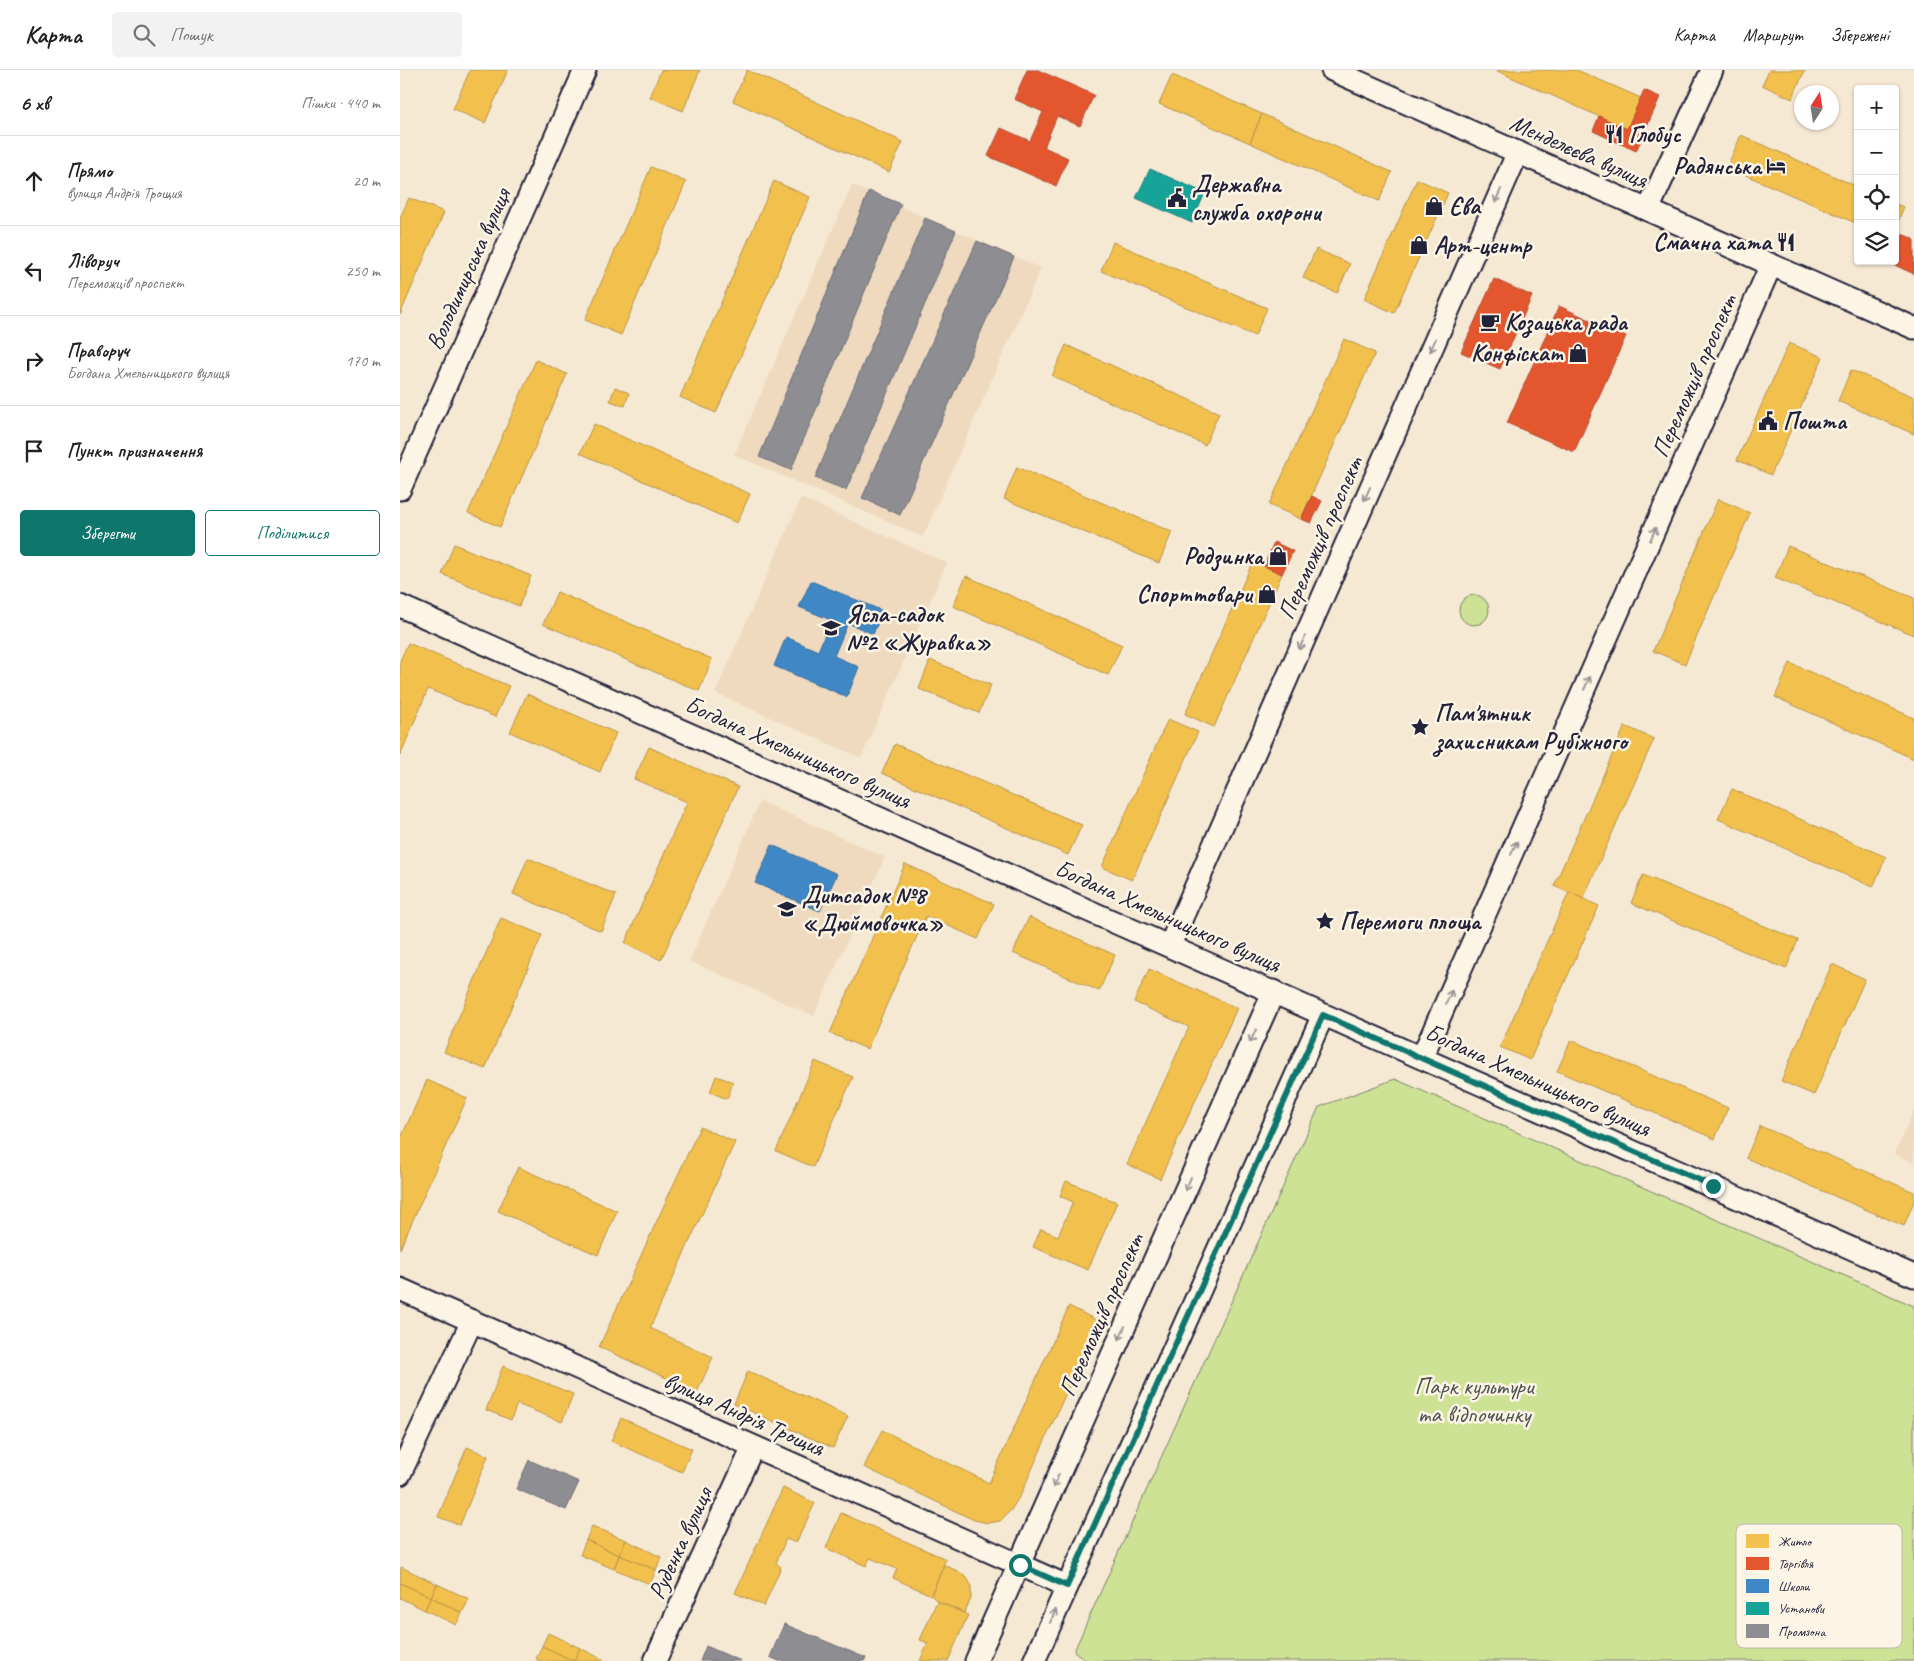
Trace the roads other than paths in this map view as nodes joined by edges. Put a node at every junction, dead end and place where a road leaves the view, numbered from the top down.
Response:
1 (585, 70) edge
2 (1332, 70) edge
3 (1712, 70) edge
4 (1518, 152) junction
5 (1648, 210) junction
6 (1771, 265) junction
7 (1914, 328) edge
8 (400, 488) edge
9 (400, 606) edge
10 (1170, 945) junction
11 (1274, 991) junction
12 (1323, 1015) junction
13 (1422, 1057) junction
14 (1914, 1276) edge
15 (400, 1289) edge
16 (472, 1321) junction
17 (753, 1446) junction
18 (400, 1474) edge
19 (1020, 1565) junction
20 (1067, 1586) junction
21 (655, 1661) edge
22 (976, 1661) edge
23 (1034, 1661) edge

1 - 8 street, Володимирська вулиця
2 - 4 street, Менделєєва вулиця
3 - 5 street
4 - 5 street, Менделєєва вулиця
4 -> 10 street, Переможців проспект
5 - 6 street, Менделєєва вулиця
6 - 7 street, Менделєєва вулиця
13 -> 6 street, Переможців проспект
9 - 10 street, Богдана Хмельницького вулиця
10 - 11 street, Богдана Хмельницького вулиця
11 - 12 street, Богдана Хмельницького вулиця
11 -> 19 street, Переможців проспект
12 - 13 street, Богдана Хмельницького вулиця
12 - 20 street
13 - 14 street, Богдана Хмельницького вулиця
15 - 16 street, вулиця Андрія Трощия
16 - 17 street, вулиця Андрія Трощия
16 - 18 street
17 - 19 street, вулиця Андрія Трощия
17 - 21 street, Руденка вулиця
19 - 20 street, вулиця Андрія Трощия
19 - 22 street, Переможців проспект
23 -> 20 street

